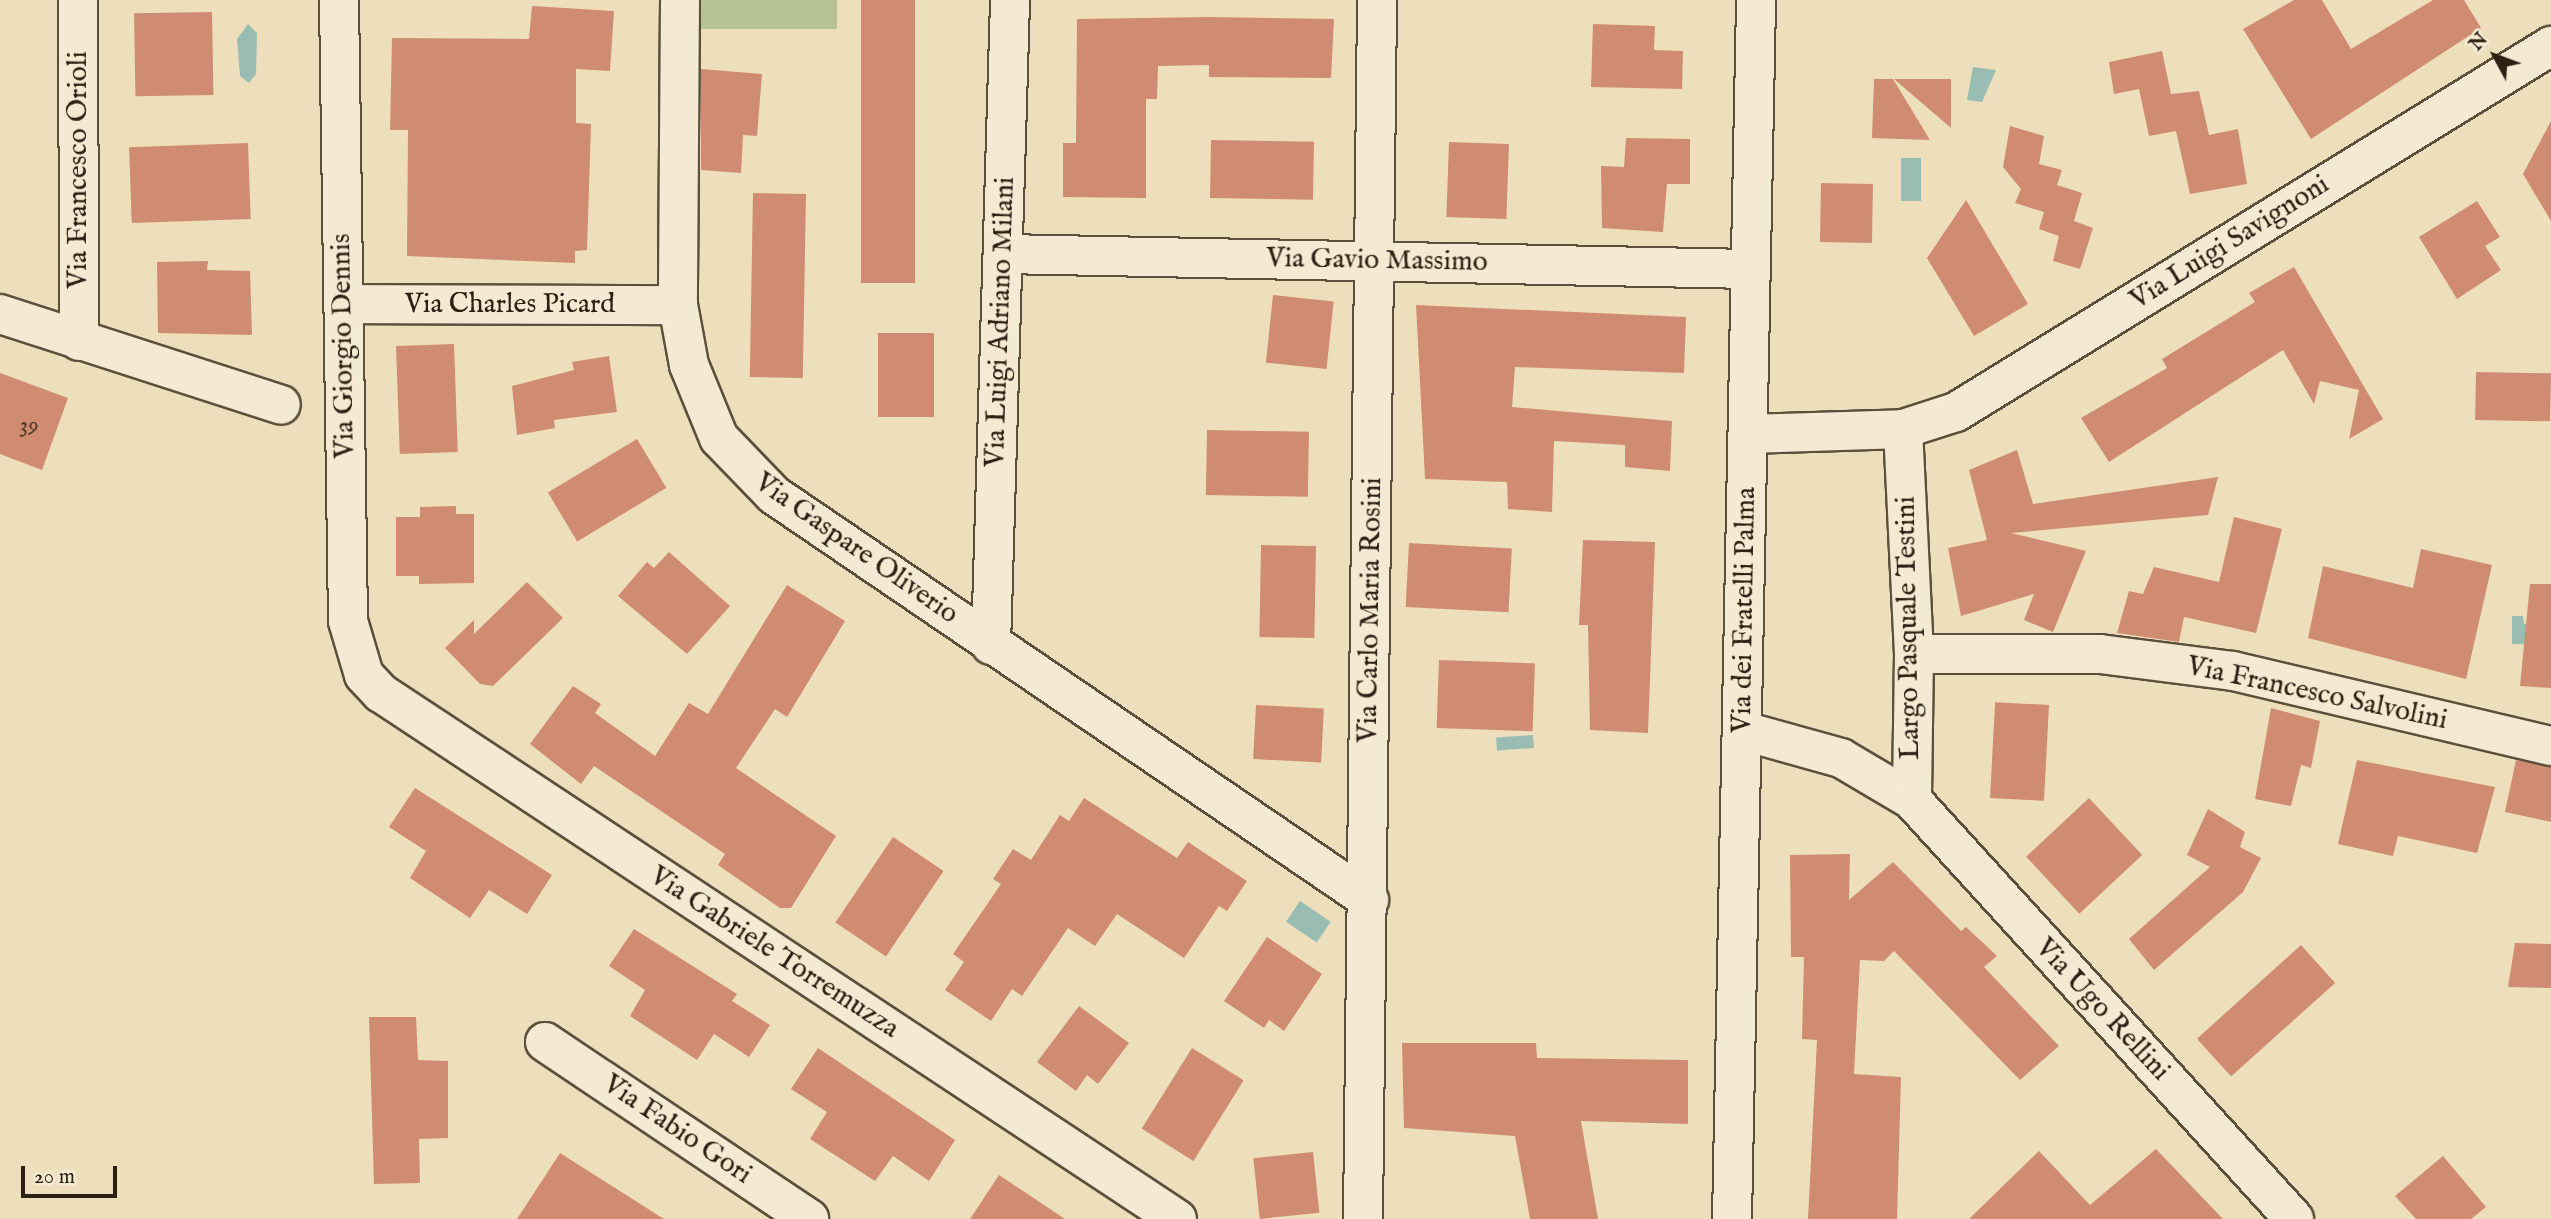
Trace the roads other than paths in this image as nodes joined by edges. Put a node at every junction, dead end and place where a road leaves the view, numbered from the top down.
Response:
1 (78, 0) edge
2 (340, 0) edge
3 (680, 0) edge
4 (1010, 0) edge
5 (1377, 0) edge
6 (1756, 0) edge
7 (2551, 46) edge
8 (1003, 254) junction
9 (1375, 261) junction
10 (1751, 269) junction
11 (343, 304) junction
12 (678, 305) junction
13 (0, 314) edge
14 (79, 341) junction
15 (281, 405) dead end
16 (1903, 429) junction
17 (1748, 433) junction
18 (991, 645) junction
19 (1914, 654) junction
20 (372, 686) joint
21 (1744, 731) junction
22 (2551, 746) edge
23 (1912, 800) junction
24 (1369, 901) junction
25 (545, 1042) dead end
26 (809, 1219) edge
27 (1177, 1219) edge
28 (1363, 1219) edge
29 (1732, 1219) edge
30 (2294, 1219) edge

1 - 14 street, Via Francesco Orioli
2 - 11 street, Via Giorgio Dennis
3 - 12 street, Via Gaspare Oliverio
4 - 8 street, Via Luigi Adriano Milani
5 - 9 street, Via Carlo Maria Rosini
6 - 10 street, Via dei Fratelli Palma
7 - 16 street, Via Luigi Savignoni
8 - 9 street, Via Gavio Massimo
8 - 18 street, Via Luigi Adriano Milani
9 - 10 street, Via Gavio Massimo
9 - 24 street, Via Carlo Maria Rosini
10 - 17 street, Via dei Fratelli Palma
11 - 12 street, Via Charles Picard
11 - 20 street, Via Giorgio Dennis
12 - 18 street, Via Gaspare Oliverio
13 - 14 street
14 - 15 street
16 - 17 street
16 - 19 street, Largo Pasquale Testini
17 - 21 street, Via dei Fratelli Palma
18 - 24 street, Via Gaspare Oliverio
19 - 22 street, Via Francesco Salvolini
19 - 23 street, Largo Pasquale Testini
20 - 27 street, Via Gabriele Torremuzza
21 - 23 street, Largo Pasquale Testini
21 - 29 street, Via dei Fratelli Palma
23 - 30 street, Via Ugo Rellini
24 - 28 street, Via Carlo Maria Rosini
25 - 26 street, Via Fabio Gori

